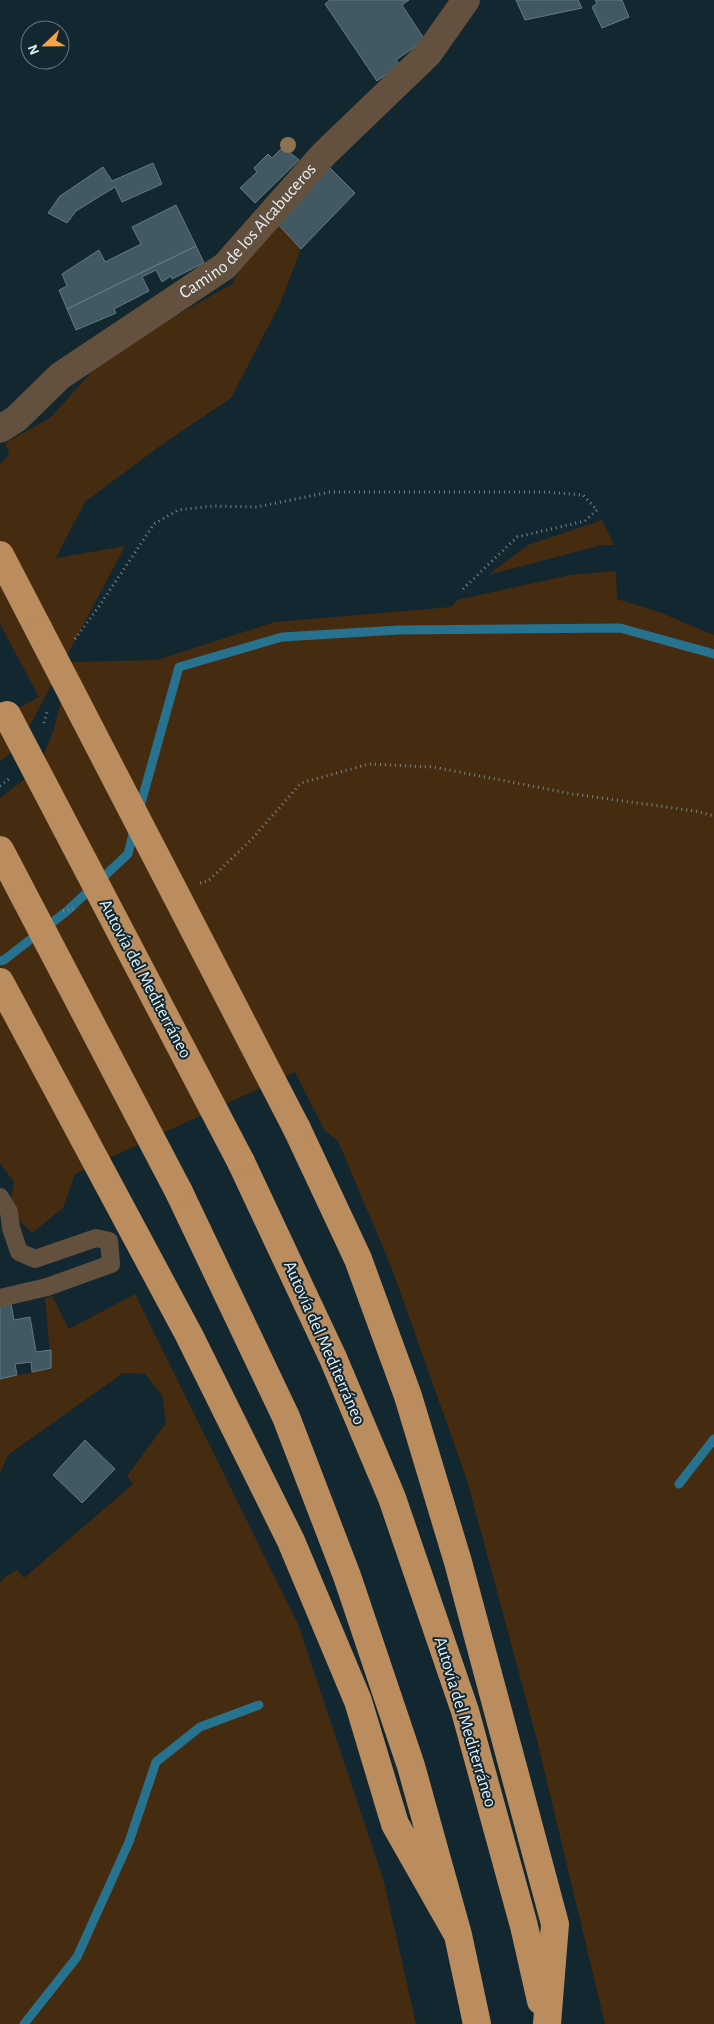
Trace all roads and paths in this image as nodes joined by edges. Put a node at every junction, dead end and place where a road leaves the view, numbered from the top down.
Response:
1 (466, 0) edge
2 (0, 428) edge
3 (0, 555) edge
4 (463, 588) dead end
5 (71, 644) dead end
6 (3, 708) edge
7 (714, 816) edge
8 (0, 850) edge
9 (199, 883) dead end
10 (86, 907) dead end
11 (57, 911) dead end
12 (0, 982) edge
13 (0, 1197) edge
14 (0, 1298) edge
15 (458, 1936) junction
16 (477, 2024) edge
17 (546, 2024) edge

1 - 2 street, Camino de los Alcabuceros
3 - 17 highway, bridge
4 - 5 path
6 - 17 highway, Autovía del Mediterráneo, bridge
7 - 9 path
8 - 15 highway, bridge
10 - 11 path
12 - 15 highway
13 - 14 lane
15 - 16 highway

